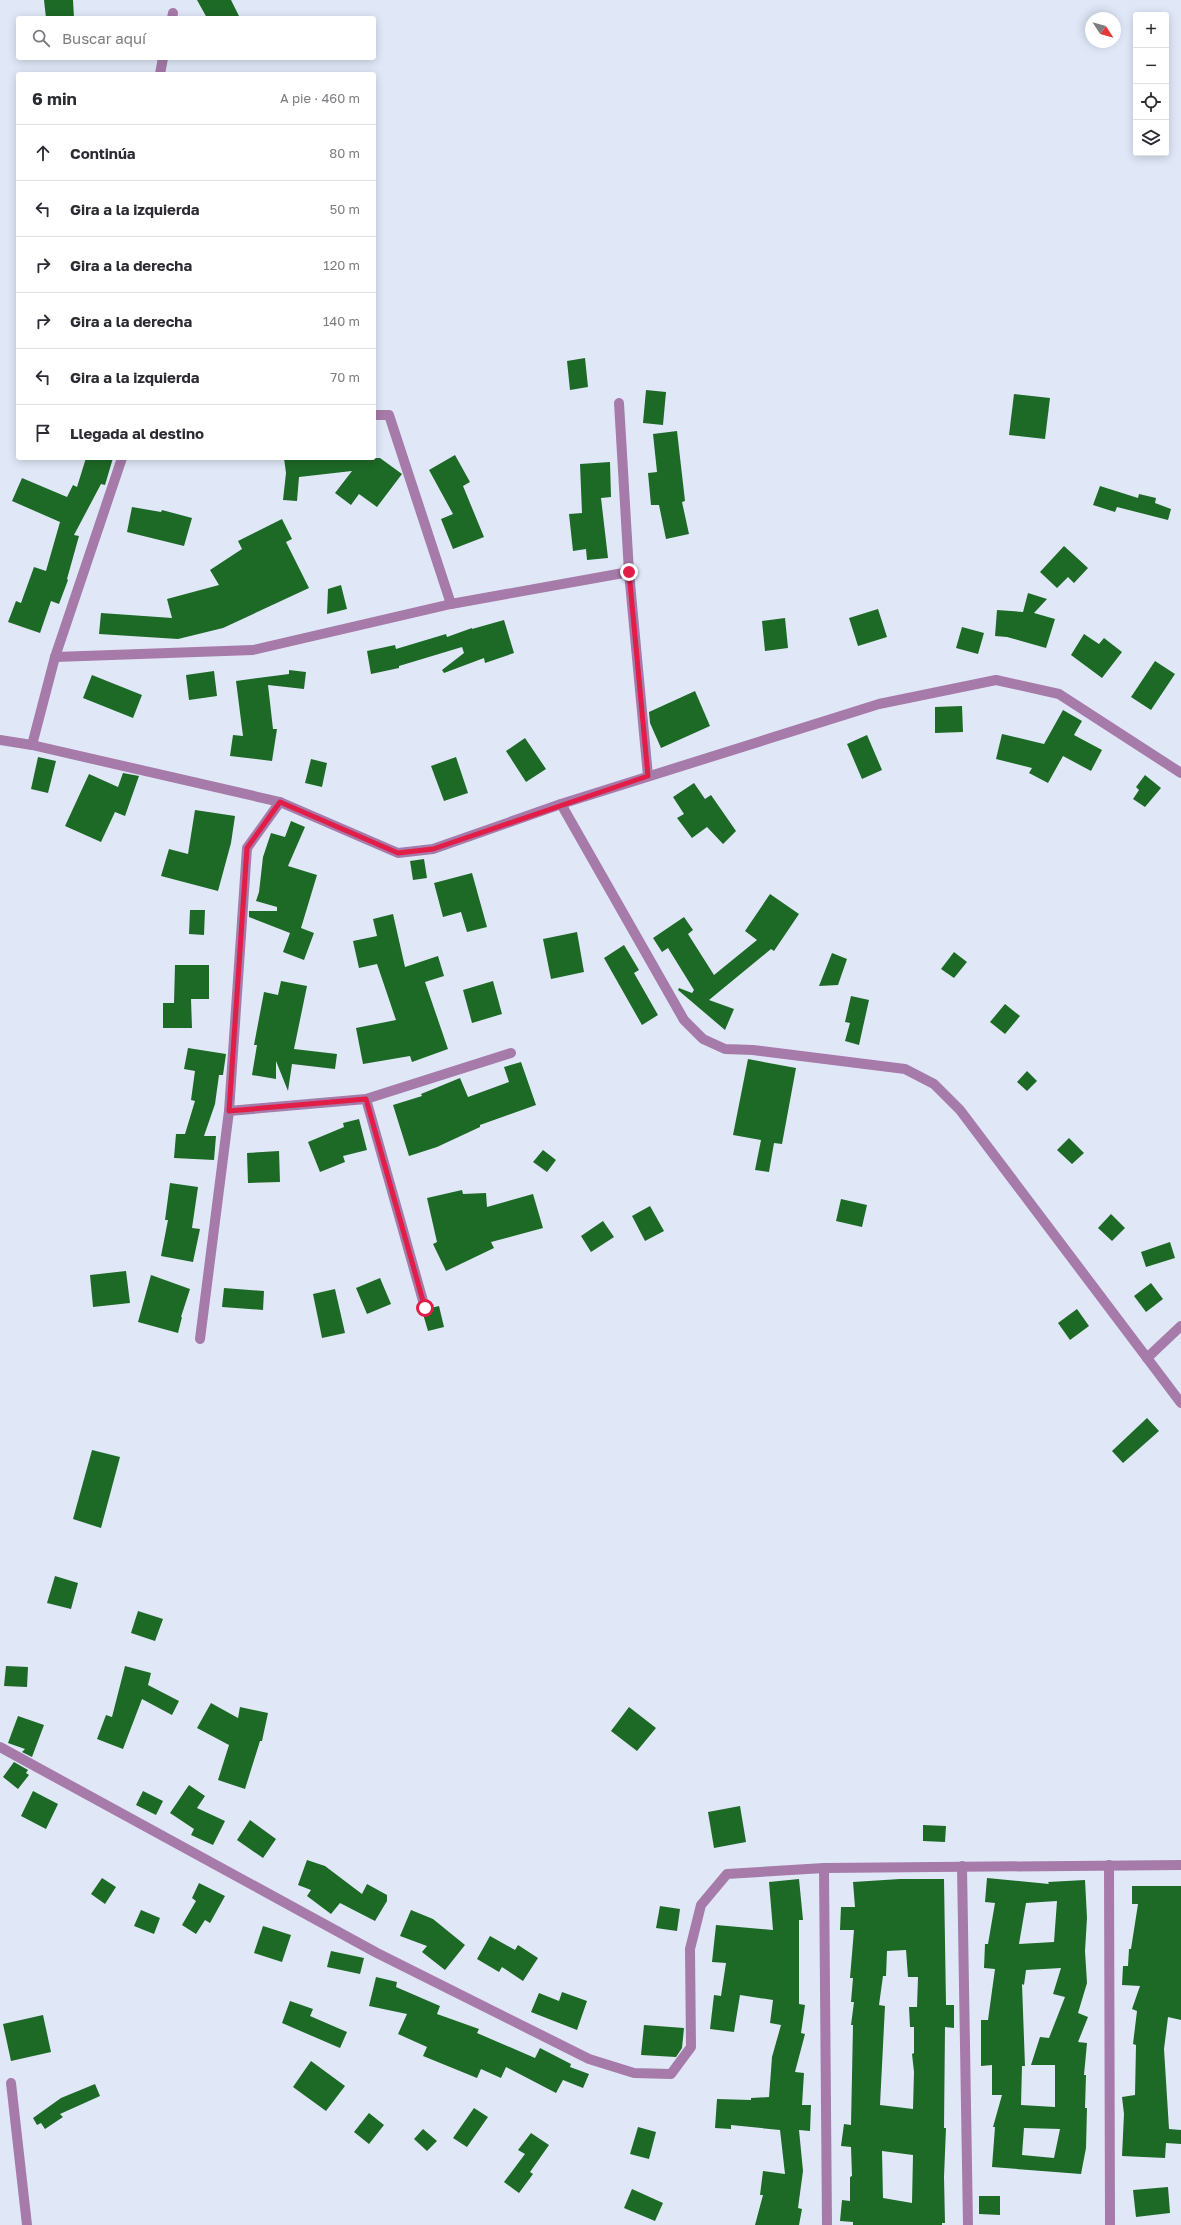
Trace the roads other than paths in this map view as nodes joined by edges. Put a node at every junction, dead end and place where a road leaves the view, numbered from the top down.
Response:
1 (163, 60) edge
2 (160, 72) edge
3 (619, 403) dead end
4 (376, 415) edge
5 (121, 460) edge
6 (629, 572) junction
7 (452, 604) junction
8 (55, 657) junction
9 (0, 740) edge
10 (32, 745) junction
11 (1181, 774) edge
12 (648, 776) junction
13 (280, 802) junction
14 (561, 804) junction
15 (511, 1053) dead end
16 (366, 1099) junction
17 (229, 1111) junction
18 (425, 1308) dead end
19 (1181, 1326) edge
20 (200, 1339) dead end
21 (1147, 1358) junction
22 (1181, 1403) edge
23 (0, 1747) edge
24 (1181, 1864) edge
25 (1109, 1865) junction
26 (962, 1866) junction
27 (824, 1868) junction
28 (11, 2083) dead end
29 (27, 2225) edge
30 (827, 2225) edge
31 (968, 2225) edge
32 (1110, 2225) edge

1 - 2 street
3 - 6 street
4 - 7 street
5 - 8 street
6 - 7 street
6 - 12 street
7 - 8 street
8 - 10 street
9 - 10 street
10 - 13 street
11 - 12 street
12 - 14 street
13 - 14 street
13 - 17 street
14 - 21 street
15 - 16 street
16 - 17 street
16 - 18 street
17 - 20 street
19 - 21 street
21 - 22 street
23 - 27 street
24 - 25 street
25 - 26 street
25 - 32 street
26 - 27 street
26 - 31 street
27 - 30 street
28 - 29 street

